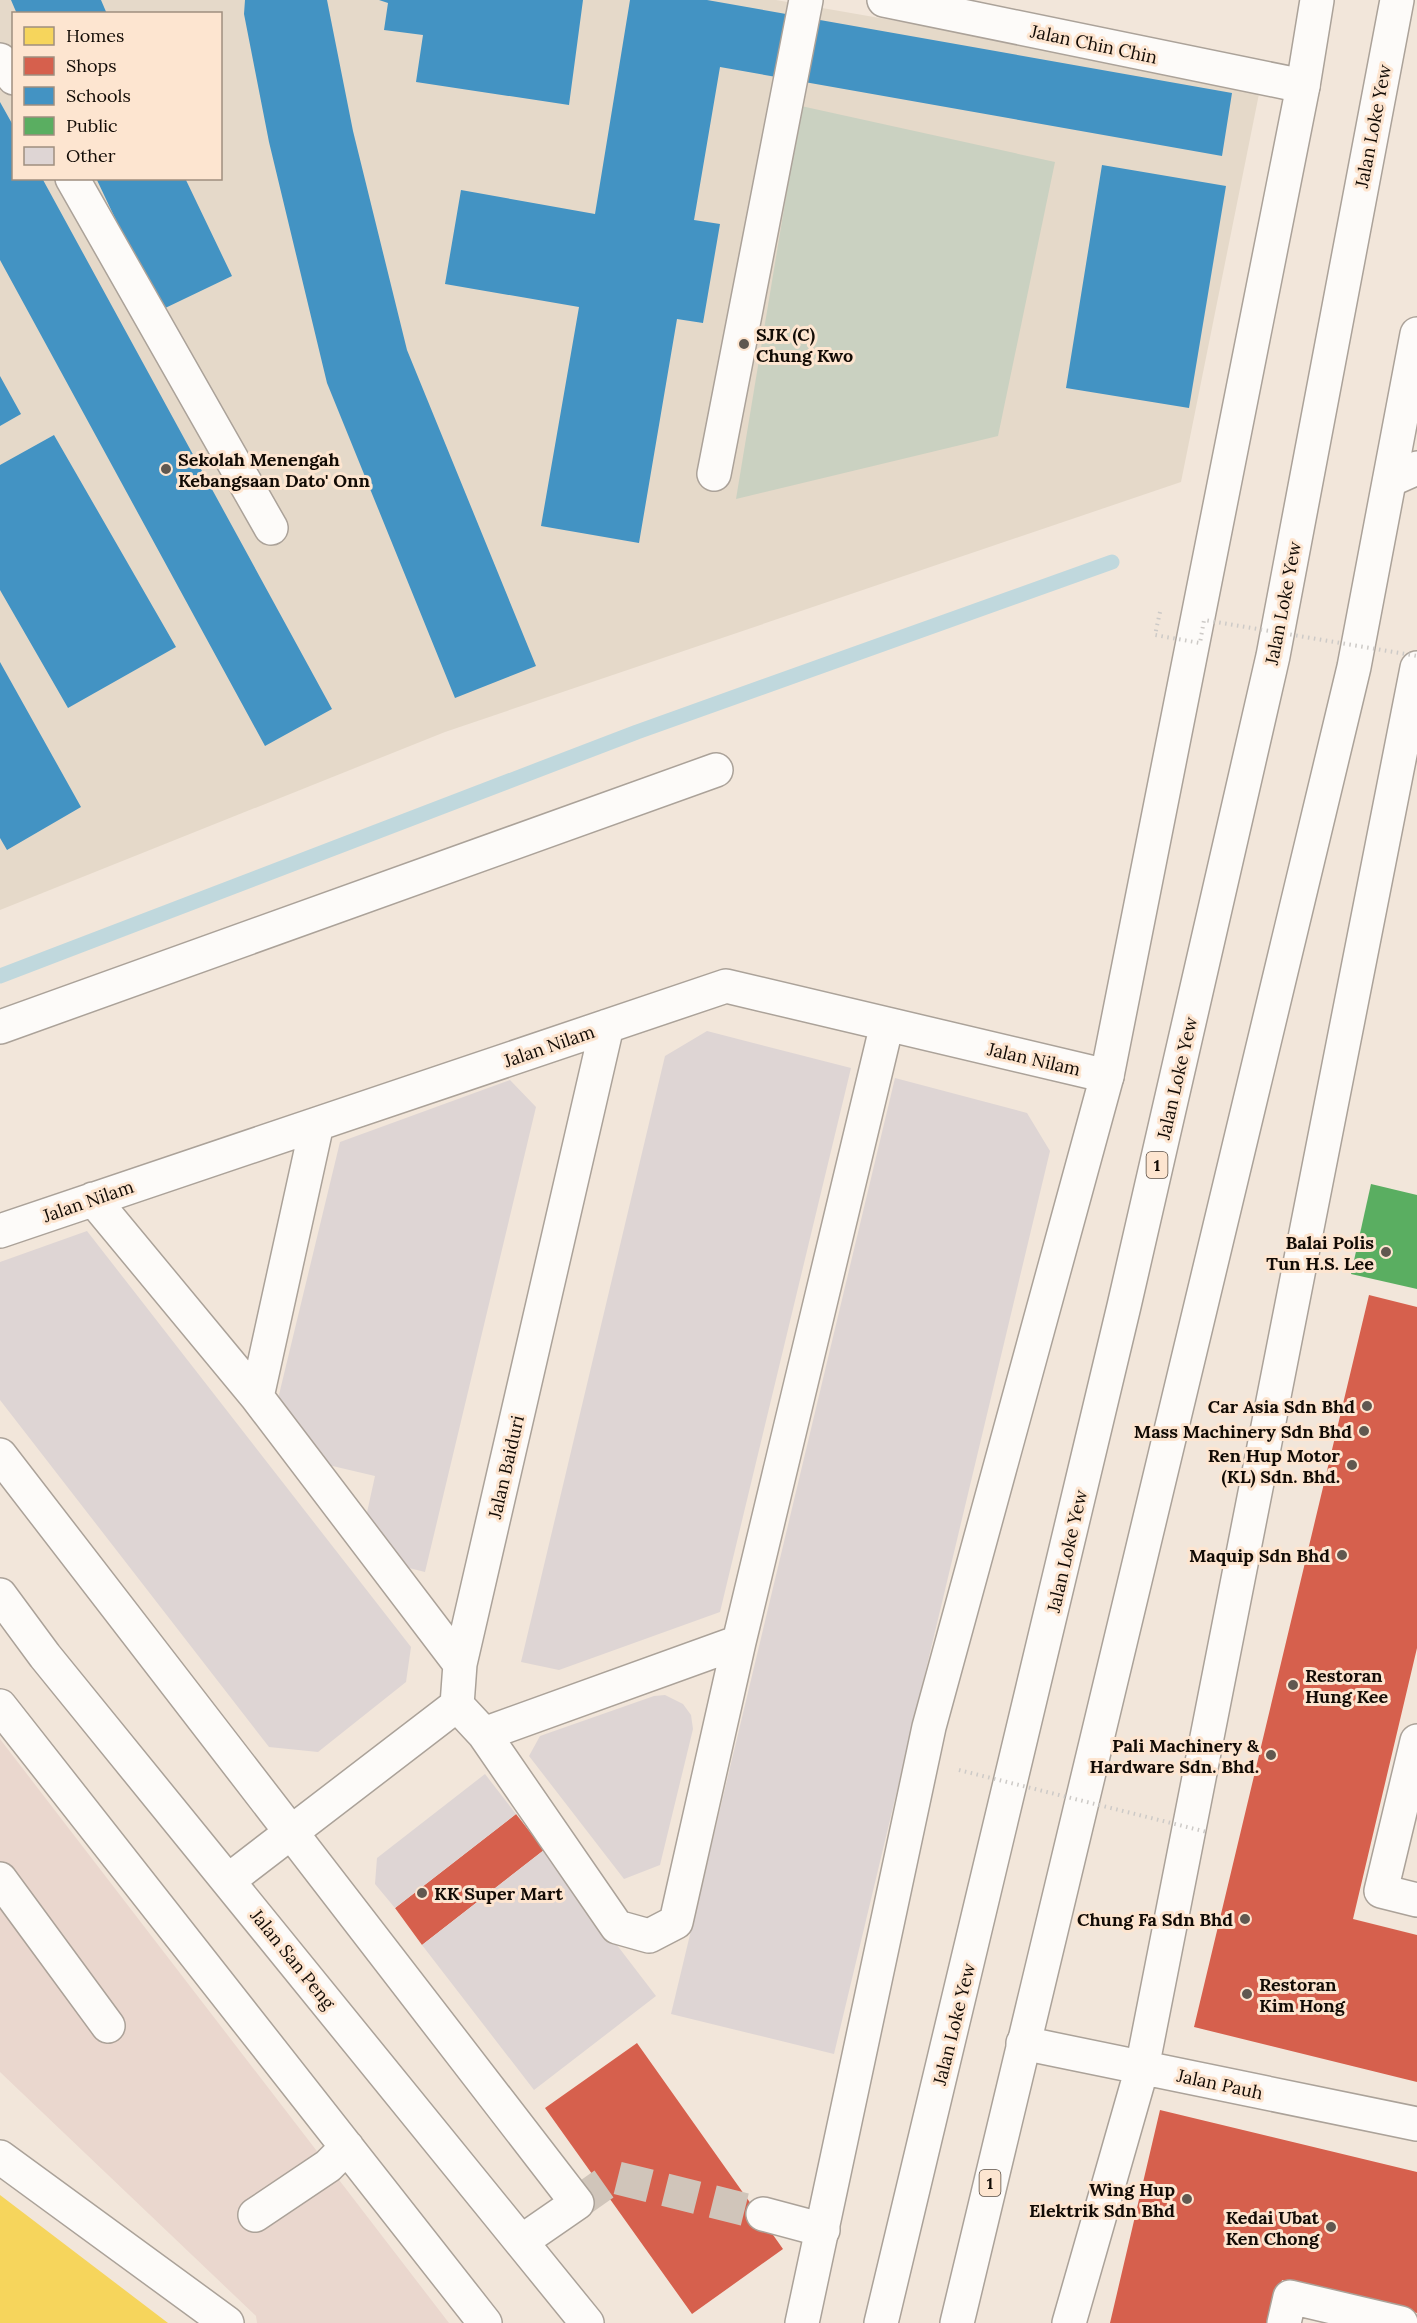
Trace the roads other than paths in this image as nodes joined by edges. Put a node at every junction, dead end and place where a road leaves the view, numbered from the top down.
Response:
1 (806, 0) edge
2 (884, 0) edge
3 (1317, 0) edge
4 (1397, 0) edge
5 (0, 60) edge
6 (12, 75) edge
7 (1304, 86) junction
8 (73, 180) edge
9 (1417, 334) edge
10 (714, 474) dead end
11 (1404, 474) edge
12 (271, 528) dead end
13 (1417, 668) edge
14 (716, 770) dead end
15 (887, 1024) junction
16 (607, 1026) junction
17 (0, 1027) edge
18 (1107, 1076) junction
19 (317, 1124) junction
20 (93, 1199) junction
21 (0, 1231) edge
22 (257, 1397) junction
23 (0, 1455) edge
24 (0, 1595) edge
25 (0, 1628) edge
26 (739, 1642) junction
27 (45, 1656) junction
28 (460, 1664) junction
29 (457, 1705) junction
30 (0, 1706) edge
31 (484, 1734) junction
32 (1417, 1741) edge
33 (291, 1832) junction
34 (0, 1879) edge
35 (229, 1880) junction
36 (1417, 1900) edge
37 (108, 2026) dead end
38 (1023, 2043) junction
39 (1142, 2068) junction
40 (1417, 2124) edge
41 (347, 2147) junction
42 (0, 2157) edge
43 (763, 2214) tunnel mouth
44 (255, 2215) dead end
45 (823, 2230) junction
46 (522, 2241) junction
47 (227, 2323) edge
48 (485, 2323) edge
49 (587, 2323) edge
50 (802, 2323) edge
51 (881, 2323) edge
52 (957, 2323) edge
53 (1069, 2323) edge
54 (1284, 2323) edge
55 (1401, 2323) edge

1 - 10 main road
2 - 7 main road, Jalan Chin Chin
3 - 7 main road
4 - 51 main road, Jalan Loke Yew / 1
5 - 6 main road
7 - 18 main road
8 - 12 main road
9 - 11 main road, 1
11 - 38 main road, 1
13 - 39 main road
14 - 17 main road
15 - 16 main road, Jalan Nilam
15 - 18 main road, Jalan Nilam
15 - 26 main road
16 - 19 main road, Jalan Nilam
16 - 28 main road, Jalan Baiduri
18 - 45 main road
19 - 20 main road, Jalan Nilam
19 - 22 main road
20 - 21 main road, Jalan Nilam
20 - 22 main road
22 - 28 main road
23 - 33 main road
24 - 27 main road, Jalan San Peng
25 - 27 main road
26 - 31 main road
26 - 31 main road
27 - 35 main road, Jalan San Peng
28 - 29 main road, Jalan Baiduri
29 - 31 main road
29 - 33 main road
30 - 41 main road
32 - 36 main road
33 - 35 main road
33 - 46 main road
34 - 37 main road
35 - 46 main road, Jalan San Peng
38 - 39 main road, Jalan Pauh
38 - 52 main road, 1
39 - 40 main road, Jalan Pauh
39 - 53 main road
41 - 44 main road
41 - 48 main road
42 - 47 main road
43 - 45 main road
45 - 50 main road
46 - 49 main road, Jalan San Peng
54 - 55 main road

